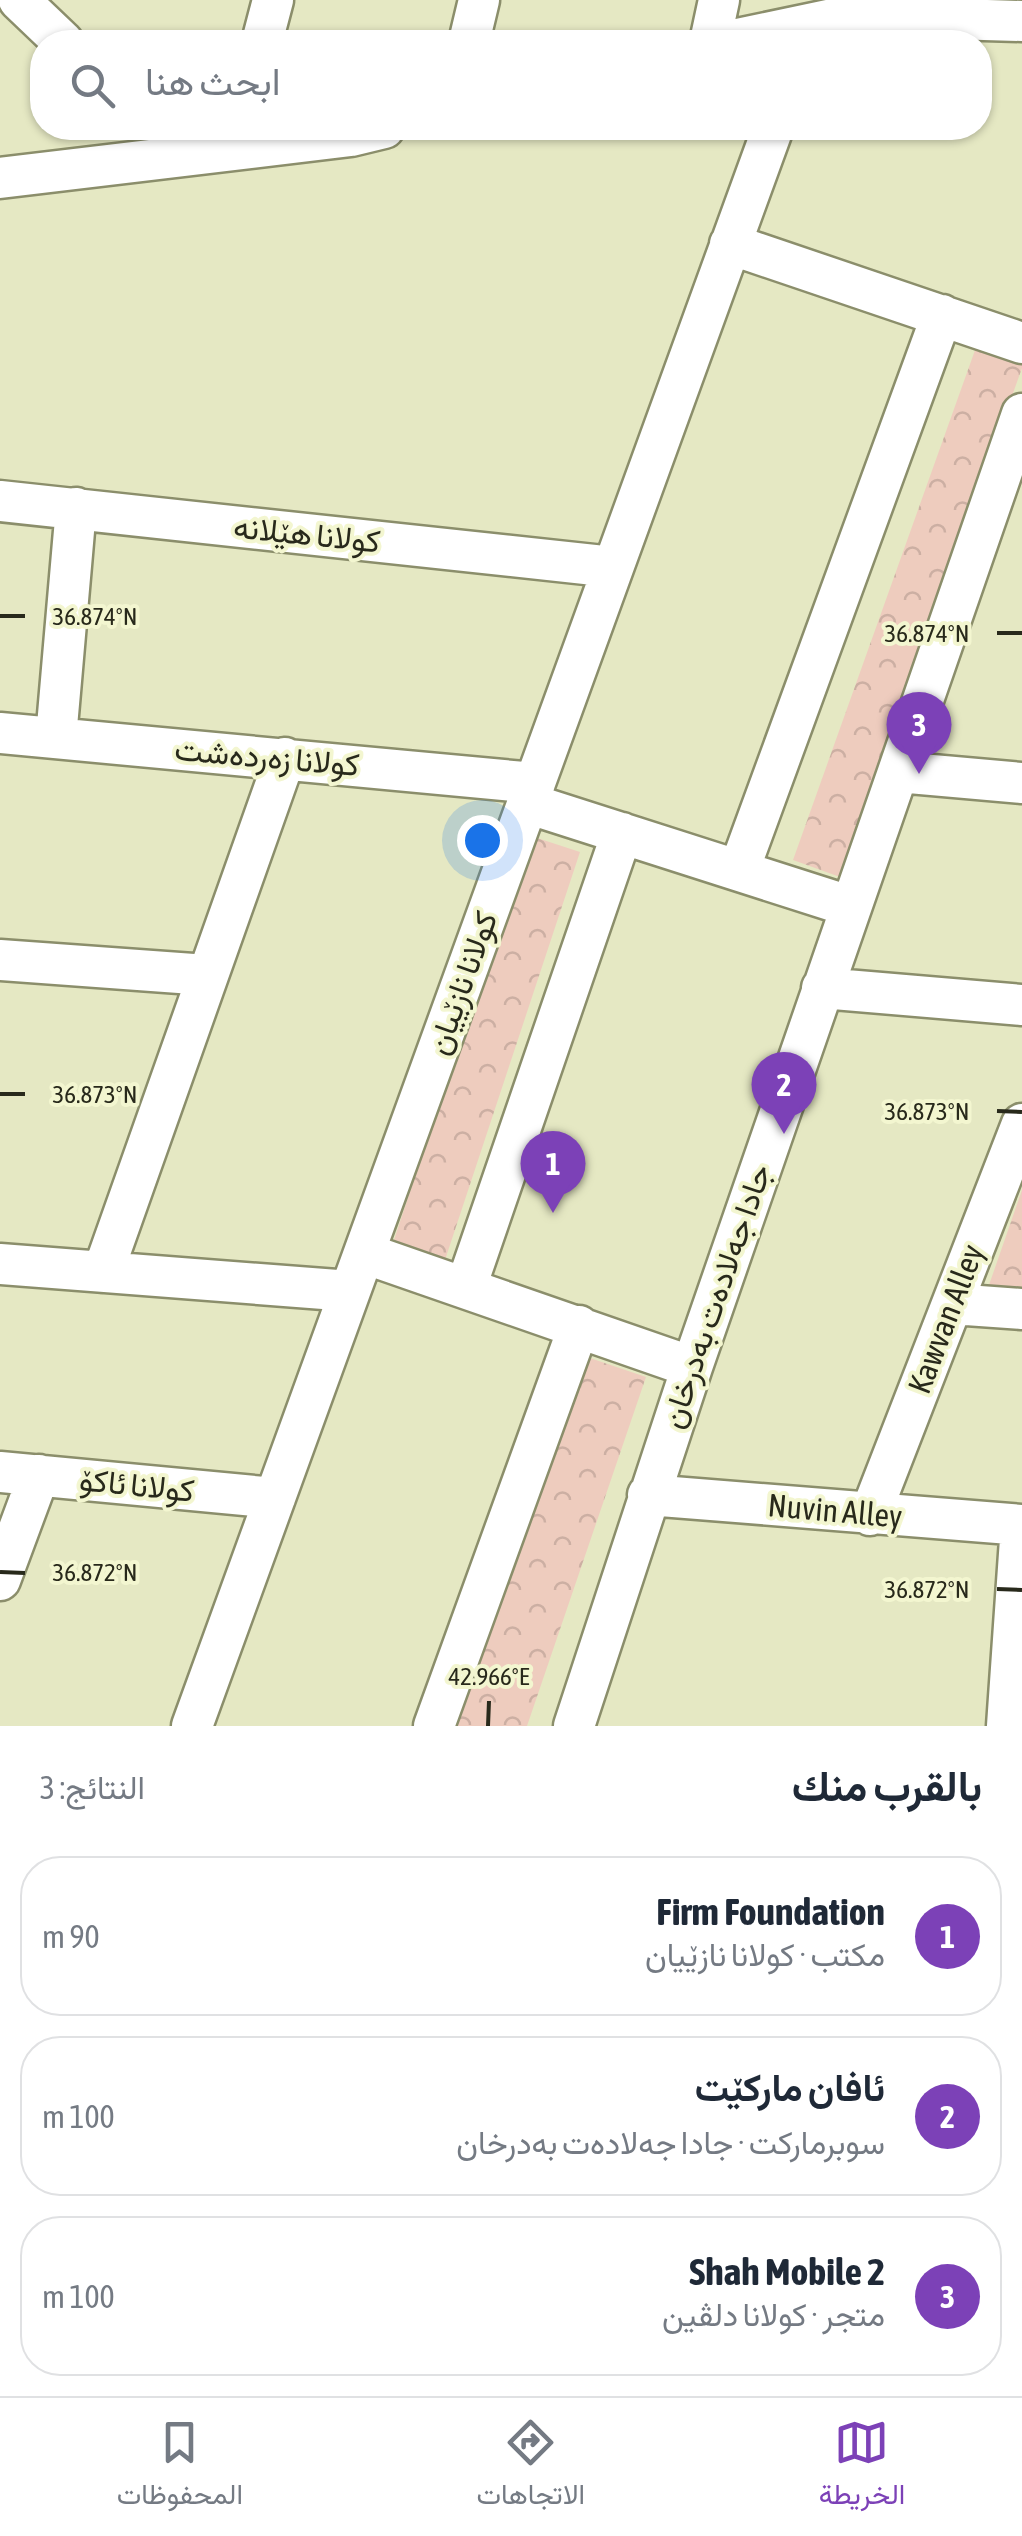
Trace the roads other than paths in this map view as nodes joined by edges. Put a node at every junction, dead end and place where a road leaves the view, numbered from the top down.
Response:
1 (19, 0) edge
2 (273, 0) edge
3 (480, 0) edge
4 (719, 0) edge
5 (828, 21) edge
6 (1022, 22) edge
7 (50, 30) edge
8 (265, 30) edge
9 (472, 30) edge
10 (713, 30) edge
11 (783, 30) edge
12 (162, 140) edge
13 (242, 140) edge
14 (769, 140) edge
15 (180, 157) junction
16 (0, 178) edge
17 (730, 244) junction
18 (942, 315) junction
19 (1022, 343) edge
20 (1022, 414) edge
21 (0, 501) edge
22 (76, 508) junction
23 (613, 568) junction
24 (0, 733) edge
25 (56, 738) junction
26 (285, 758) junction
27 (898, 772) junction
28 (1022, 783) edge
29 (531, 793) junction
30 (622, 833) junction
31 (739, 870) junction
32 (849, 906) junction
33 (0, 960) edge
34 (207, 976) junction
35 (822, 988) junction
36 (1022, 1005) edge
37 (1022, 1124) edge
38 (364, 1253) junction
39 (0, 1264) edge
40 (104, 1272) junction
41 (466, 1288) junction
42 (350, 1291) junction
43 (952, 1304) junction
44 (1022, 1309) edge
45 (579, 1326) junction
46 (692, 1368) junction
47 (20, 1473) edge
48 (648, 1495) junction
49 (275, 1498) junction
50 (870, 1514) junction
51 (1021, 1525) edge
52 (0, 1580) edge
53 (192, 1726) edge
54 (434, 1726) edge
55 (574, 1726) edge
56 (1007, 1726) edge

1 - 7 street
2 - 8 street
3 - 9 street
4 - 10 street
5 - 6 street
5 - 11 street
12 - 15 street
13 - 15 street
14 - 17 street, کولانا نازێیان
15 - 16 street
17 - 18 street
17 - 23 street, کولانا نازێیان
18 - 19 street
18 - 31 street
20 - 27 street, جادا جەلادەت بەدرخان
21 - 22 street, کولانا هێلانە
22 - 23 street, کولانا هێلانە
22 - 25 street
23 - 29 street, کولانا نازێیان
24 - 25 street, کولانا زەردەشت
25 - 26 street, کولانا زەردەشت
26 - 29 street, کولانا زەردەشت
26 - 34 street
27 - 28 street
27 - 32 street, جادا جەلادەت بەدرخان
29 - 30 street, کولانا زەردەشت
29 - 38 street, کولانا نازێیان
30 - 31 street, کولانا زەردەشت
30 - 41 street
31 - 32 street, کولانا زەردەشت
32 - 35 street, جادا جەلادەت بەدرخان
33 - 34 street
34 - 40 street
35 - 36 street
35 - 46 street, جادا جەلادەت بەدرخان
37 - 43 street, Kawvan Alley
38 - 41 street
38 - 42 street, کولانا نازێیان
39 - 40 street
40 - 42 street
41 - 45 street
42 - 49 street, کولانا نازێیان
43 - 44 street
43 - 50 street, Kawvan Alley
45 - 46 street
45 - 54 street
46 - 48 street, جادا جەلادەت بەدرخان
47 - 49 street, کولانا ئاکۆ
47 - 52 street
48 - 50 street, Nuvin Alley
48 - 55 street, جادا جەلادەت بەدرخان
49 - 53 street, کولانا نازێیان
50 - 51 street, Nuvin Alley
51 - 56 street

